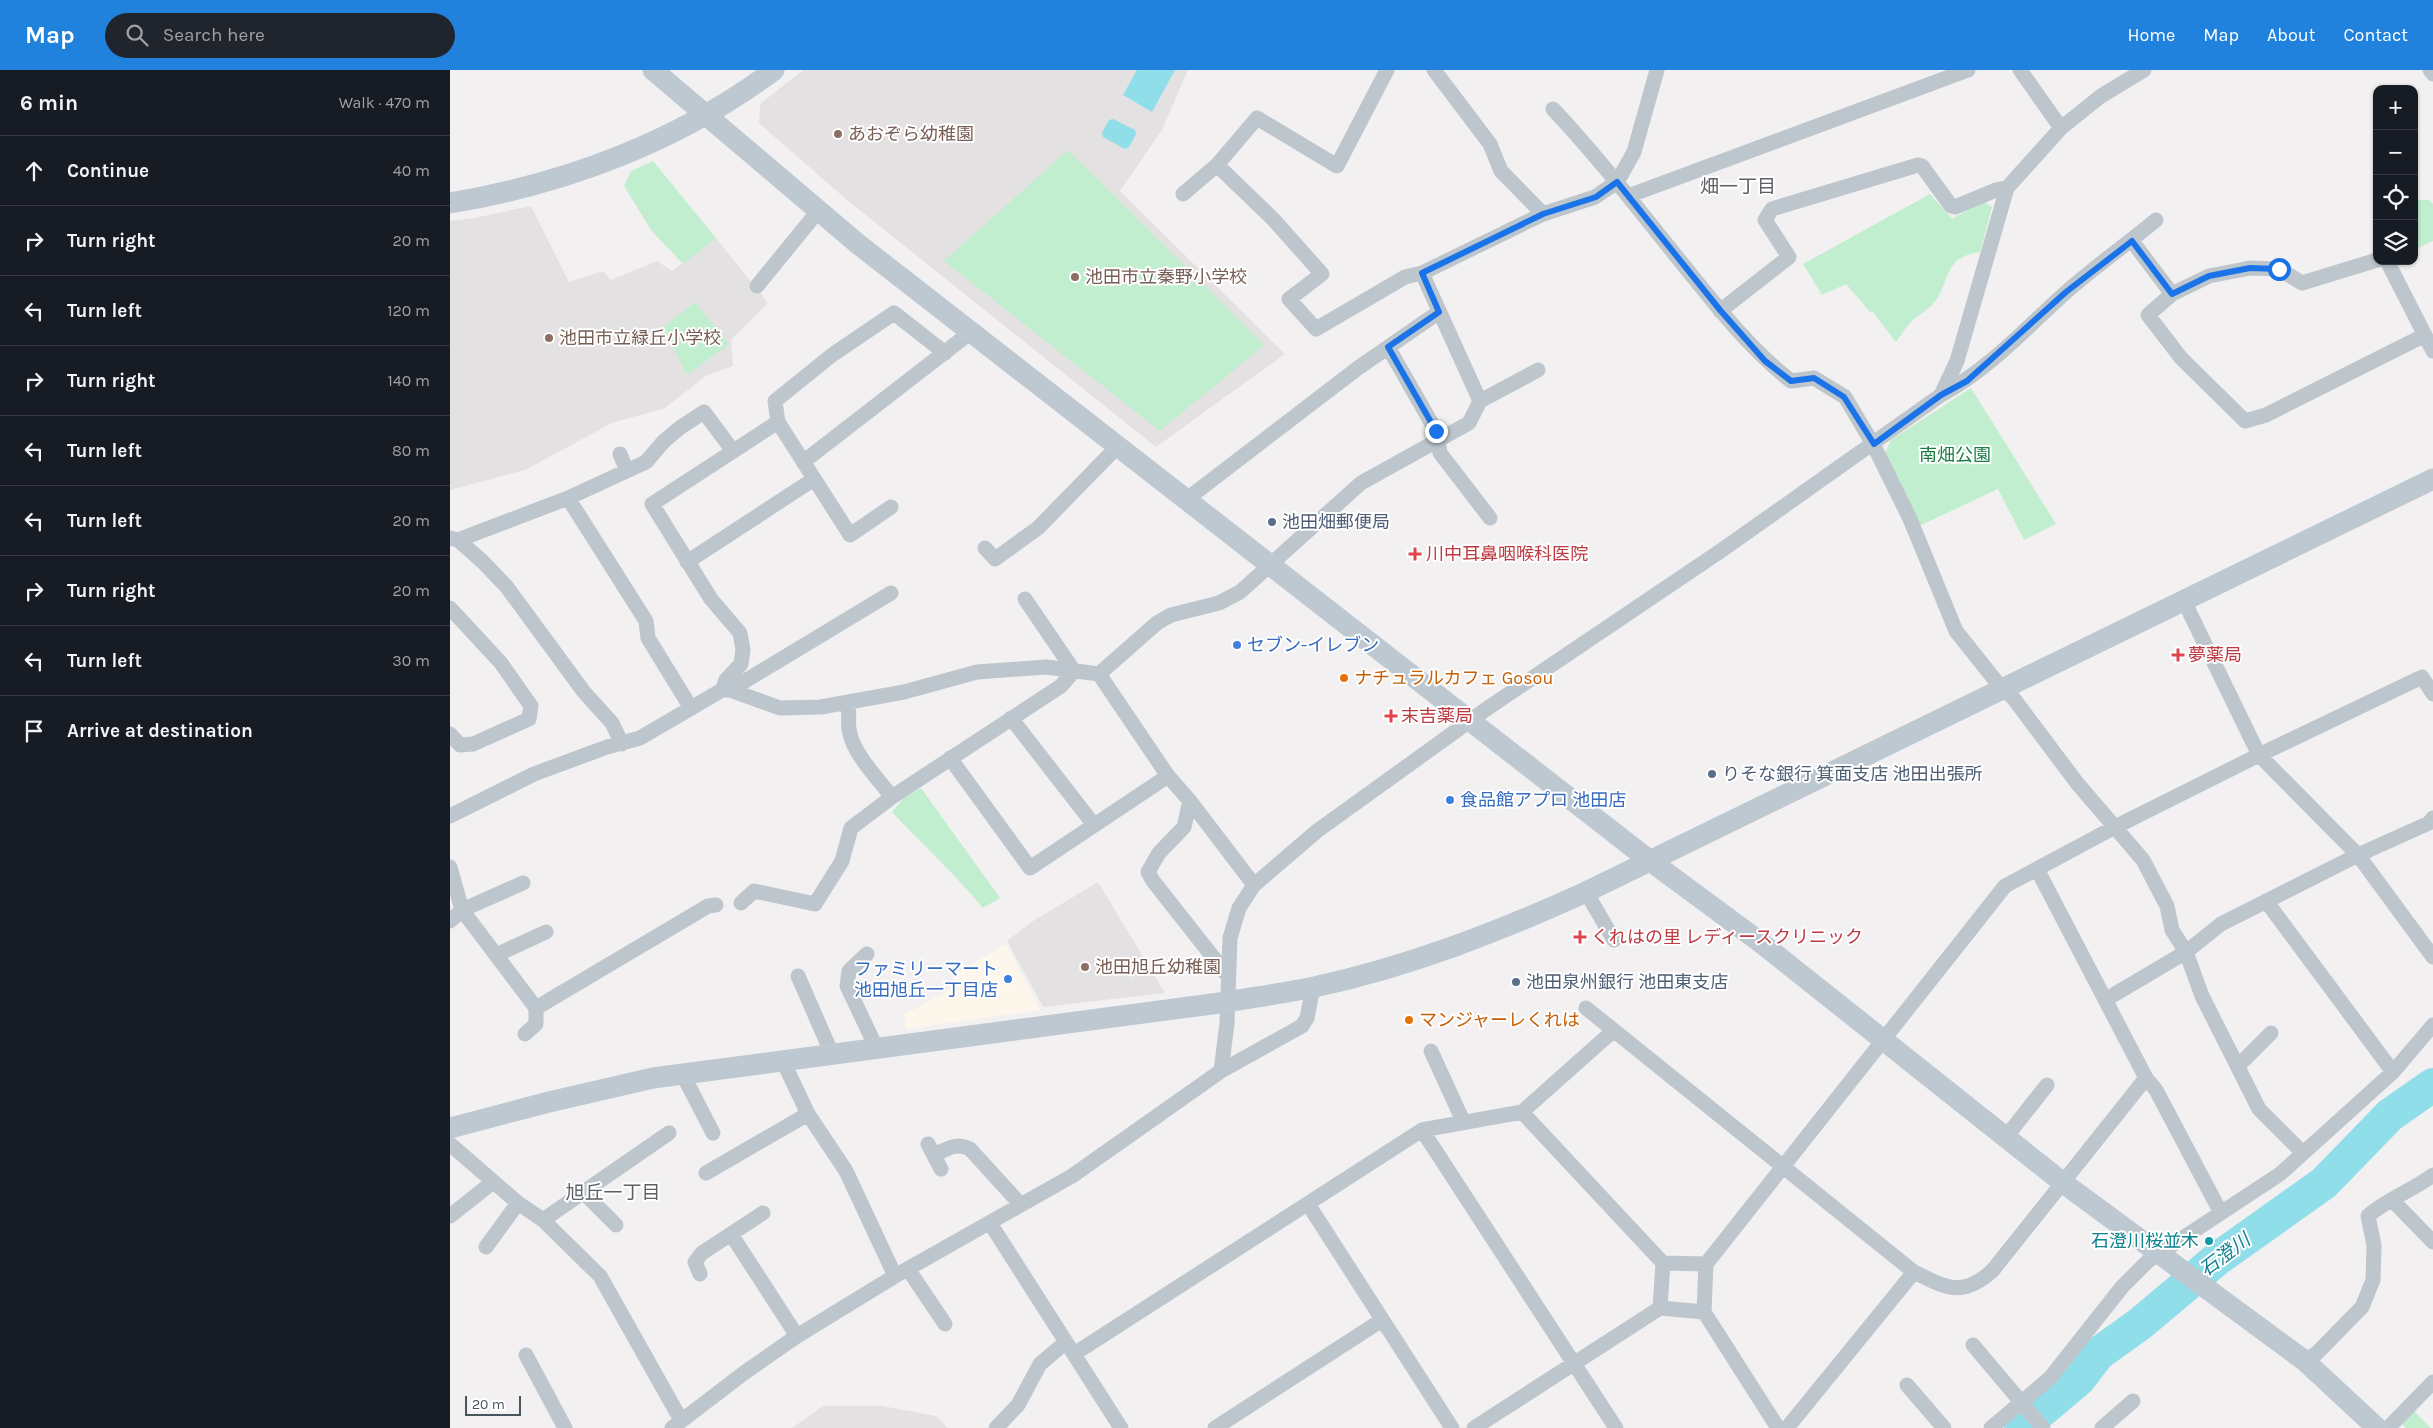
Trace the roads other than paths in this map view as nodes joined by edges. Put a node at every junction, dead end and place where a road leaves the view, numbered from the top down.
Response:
1 (653, 70) edge
2 (774, 70) edge
3 (1387, 70) edge
4 (1434, 70) edge
5 (1657, 70) edge
6 (1968, 70) edge
7 (2020, 70) edge
8 (2144, 70) edge
9 (2430, 70) edge
10 (2433, 74) edge
11 (1553, 109) dead end
12 (706, 116) junction
13 (2061, 128) junction
14 (1217, 165) junction
15 (1617, 182) junction
16 (2007, 188) junction
17 (1183, 194) dead end
18 (1628, 196) junction
19 (450, 203) edge
20 (818, 210) junction
21 (1543, 214) junction
22 (2156, 220) dead end
23 (2132, 241) junction
24 (2373, 261) edge
25 (2389, 265) edge
26 (1422, 273) junction
27 (757, 286) dead end
28 (2172, 294) junction
29 (1720, 310) junction
30 (1439, 312) junction
31 (971, 332) junction
32 (2425, 335) junction
33 (1388, 347) junction
34 (2433, 351) edge
35 (945, 353) junction
36 (1538, 370) dead end
37 (1941, 395) junction
38 (1480, 401) junction
39 (778, 422) junction
40 (1437, 440) junction
41 (1874, 444) junction
42 (1118, 446) junction
43 (733, 451) junction
44 (620, 454) dead end
45 (803, 462) junction
46 (627, 471) junction
47 (814, 478) junction
48 (2433, 479) edge
49 (568, 498) junction
50 (1186, 499) junction
51 (891, 507) dead end
52 (1490, 518) dead end
53 (454, 539) edge
54 (985, 548) dead end
55 (687, 562) junction
56 (1271, 565) junction
57 (891, 593) dead end
58 (1025, 600) dead end
59 (2184, 601) junction
60 (450, 608) edge
61 (1074, 671) junction
62 (1099, 674) junction
63 (2004, 689) junction
64 (726, 690) junction
65 (2433, 694) edge
66 (848, 703) junction
67 (691, 708) junction
68 (1011, 718) junction
69 (1470, 721) junction
70 (450, 734) edge
71 (622, 744) junction
72 (2259, 755) junction
73 (950, 758) junction
74 (1168, 776) junction
75 (892, 797) junction
76 (1190, 801) junction
77 (450, 816) edge
78 (2433, 818) edge
79 (1094, 825) junction
80 (2116, 827) junction
81 (2358, 855) junction
82 (1649, 860) junction
83 (450, 867) edge
84 (2036, 869) junction
85 (523, 883) dead end
86 (1254, 885) junction
87 (1586, 892) junction
88 (2266, 901) junction
89 (740, 903) dead end
90 (716, 905) dead end
91 (462, 910) junction
92 (450, 921) edge
93 (546, 932) dead end
94 (1614, 940) dead end
95 (2186, 952) junction
96 (867, 954) dead end
97 (496, 955) junction
98 (2433, 957) edge
99 (798, 976) dead end
100 (1228, 976) junction
101 (1313, 987) junction
102 (2105, 1000) junction
103 (1228, 1002) junction
104 (536, 1008) junction
105 (1586, 1008) dead end
106 (2433, 1025) edge
107 (1613, 1031) junction
108 (2271, 1033) dead end
109 (525, 1034) dead end
110 (1884, 1040) junction
111 (877, 1049) junction
112 (1431, 1051) dead end
113 (832, 1054) junction
114 (783, 1061) junction
115 (2238, 1066) junction
116 (1221, 1071) junction
117 (2393, 1072) junction
118 (683, 1075) junction
119 (2146, 1078) junction
120 (2047, 1085) dead end
121 (1522, 1112) junction
122 (808, 1114) junction
123 (1462, 1121) junction
124 (450, 1128) edge
125 (1422, 1130) junction
126 (670, 1133) dead end
127 (713, 1133) dead end
128 (2006, 1137) junction
129 (450, 1144) edge
130 (2303, 1153) junction
131 (1784, 1167) junction
132 (941, 1169) dead end
133 (706, 1173) dead end
134 (2433, 1175) edge
135 (493, 1182) junction
136 (2062, 1182) junction
137 (584, 1193) junction
138 (2393, 1201) junction
139 (518, 1203) junction
140 (1308, 1204) junction
141 (1021, 1205) junction
142 (763, 1213) dead end
143 (2221, 1213) junction
144 (450, 1216) edge
145 (543, 1220) junction
146 (990, 1223) junction
147 (616, 1225) dead end
148 (731, 1234) junction
149 (2433, 1242) edge
150 (486, 1247) dead end
151 (2166, 1258) junction
152 (1663, 1263) junction
153 (1706, 1264) junction
154 (1914, 1272) junction
155 (902, 1273) junction
156 (700, 1274) dead end
157 (1660, 1308) junction
158 (1704, 1312) junction
159 (1382, 1320) junction
160 (946, 1324) dead end
161 (797, 1336) junction
162 (1973, 1345) dead end
163 (1070, 1348) junction
164 (526, 1355) dead end
165 (2305, 1361) junction
166 (1574, 1363) junction
167 (2433, 1382) edge
168 (1907, 1385) dead end
169 (2133, 1401) dead end
170 (2022, 1403) junction
171 (677, 1424) edge
172 (2042, 1427) edge
173 (565, 1428) edge
174 (996, 1428) edge
175 (1121, 1428) edge
176 (1215, 1428) edge
177 (1452, 1428) edge
178 (1474, 1428) edge
179 (1616, 1428) edge
180 (1778, 1428) edge
181 (1787, 1428) edge
182 (1944, 1428) edge
183 (1991, 1428) edge
184 (2102, 1428) edge
185 (2377, 1428) edge
186 (2388, 1428) edge

1 - 12 street
2 - 12 street
3 - 14 street
4 - 21 street
5 - 15 street
6 - 18 street
7 - 13 street
8 - 13 street
9 - 10 street
11 - 15 street
12 - 19 street
12 - 20 street
13 - 16 street
14 - 17 street
14 - 26 street
15 - 18 street
15 - 21 street
16 - 29 street
16 - 37 street
18 - 29 street
20 - 27 street
20 - 31 street
21 - 26 street
22 - 23 street
23 - 28 street
23 - 37 street
24 - 28 street
25 - 32 street
26 - 30 street
28 - 32 street
29 - 41 street
30 - 33 street
30 - 38 street
31 - 35 street
31 - 42 street
32 - 34 street
33 - 40 street
33 - 50 street
35 - 39 street
35 - 45 street
36 - 38 street
37 - 41 street
38 - 40 street
39 - 43 street
39 - 45 street
40 - 52 street
40 - 56 street
41 - 63 street
41 - 69 street
42 - 50 street
42 - 54 street
43 - 46 street
43 - 55 street
44 - 46 street
45 - 47 street
46 - 49 street
47 - 51 street
47 - 55 street
48 - 59 street
49 - 53 street
49 - 67 street
50 - 56 street
53 - 71 street
55 - 64 street
56 - 62 street
56 - 69 street
57 - 64 street
58 - 61 street
59 - 63 street
59 - 72 street
60 - 70 street
61 - 62 street
61 - 66 street
61 - 68 street
62 - 74 street
63 - 80 street
63 - 82 street
64 - 66 street
64 - 67 street
65 - 72 street
66 - 75 street
67 - 71 street
68 - 73 street
68 - 79 street
69 - 82 street
69 - 86 street
71 - 77 street
72 - 80 street
72 - 81 street
73 - 75 street
73 - 79 street
74 - 76 street
74 - 79 street
75 - 89 street
76 - 86 street
76 - 100 street
78 - 81 street
80 - 84 street
80 - 95 street
81 - 88 street
81 - 98 street
82 - 87 street
82 - 110 street
83 - 91 street
84 - 102 street
84 - 110 street
85 - 91 street
86 - 100 street
87 - 94 street
87 - 101 street
88 - 95 street
88 - 117 street
90 - 104 street
91 - 92 street
91 - 97 street
93 - 97 street
95 - 102 street
95 - 115 street
96 - 111 street
97 - 104 street
99 - 113 street
100 - 103 street
101 - 103 street
101 - 116 street
102 - 119 street
103 - 111 street
103 - 116 street
104 - 109 street
105 - 107 street
106 - 117 street
107 - 121 street
107 - 131 street
108 - 115 street
110 - 128 street
110 - 131 street
111 - 113 street
112 - 123 street
113 - 114 street
114 - 118 street
114 - 122 street
115 - 130 street
116 - 141 street
117 - 130 street
118 - 124 street
118 - 127 street
119 - 136 street
119 - 143 street
120 - 128 street
121 - 123 street
121 - 152 street
122 - 133 street
122 - 155 street
123 - 125 street
125 - 140 street
125 - 166 street
126 - 137 street
128 - 136 street
129 - 135 street
130 - 143 street
131 - 153 street
131 - 154 street
132 - 141 street
134 - 138 street
135 - 139 street
135 - 144 street
136 - 151 street
136 - 154 street
137 - 145 street
137 - 147 street
138 - 149 street
138 - 165 street
139 - 145 street
139 - 150 street
140 - 159 street
140 - 163 street
141 - 146 street
142 - 148 street
143 - 151 street
145 - 171 street
146 - 155 street
146 - 163 street
148 - 156 street
148 - 161 street
151 - 165 street
151 - 170 street
152 - 153 street
152 - 157 street
153 - 158 street
154 - 181 street
155 - 160 street
155 - 161 street
157 - 158 street
157 - 166 street
158 - 180 street
159 - 176 street
159 - 177 street
161 - 171 street
162 - 170 street
163 - 174 street
163 - 175 street
164 - 173 street
165 - 185 street
166 - 178 street
166 - 179 street
167 - 186 street
168 - 182 street
169 - 184 street
170 - 172 street
170 - 183 street

